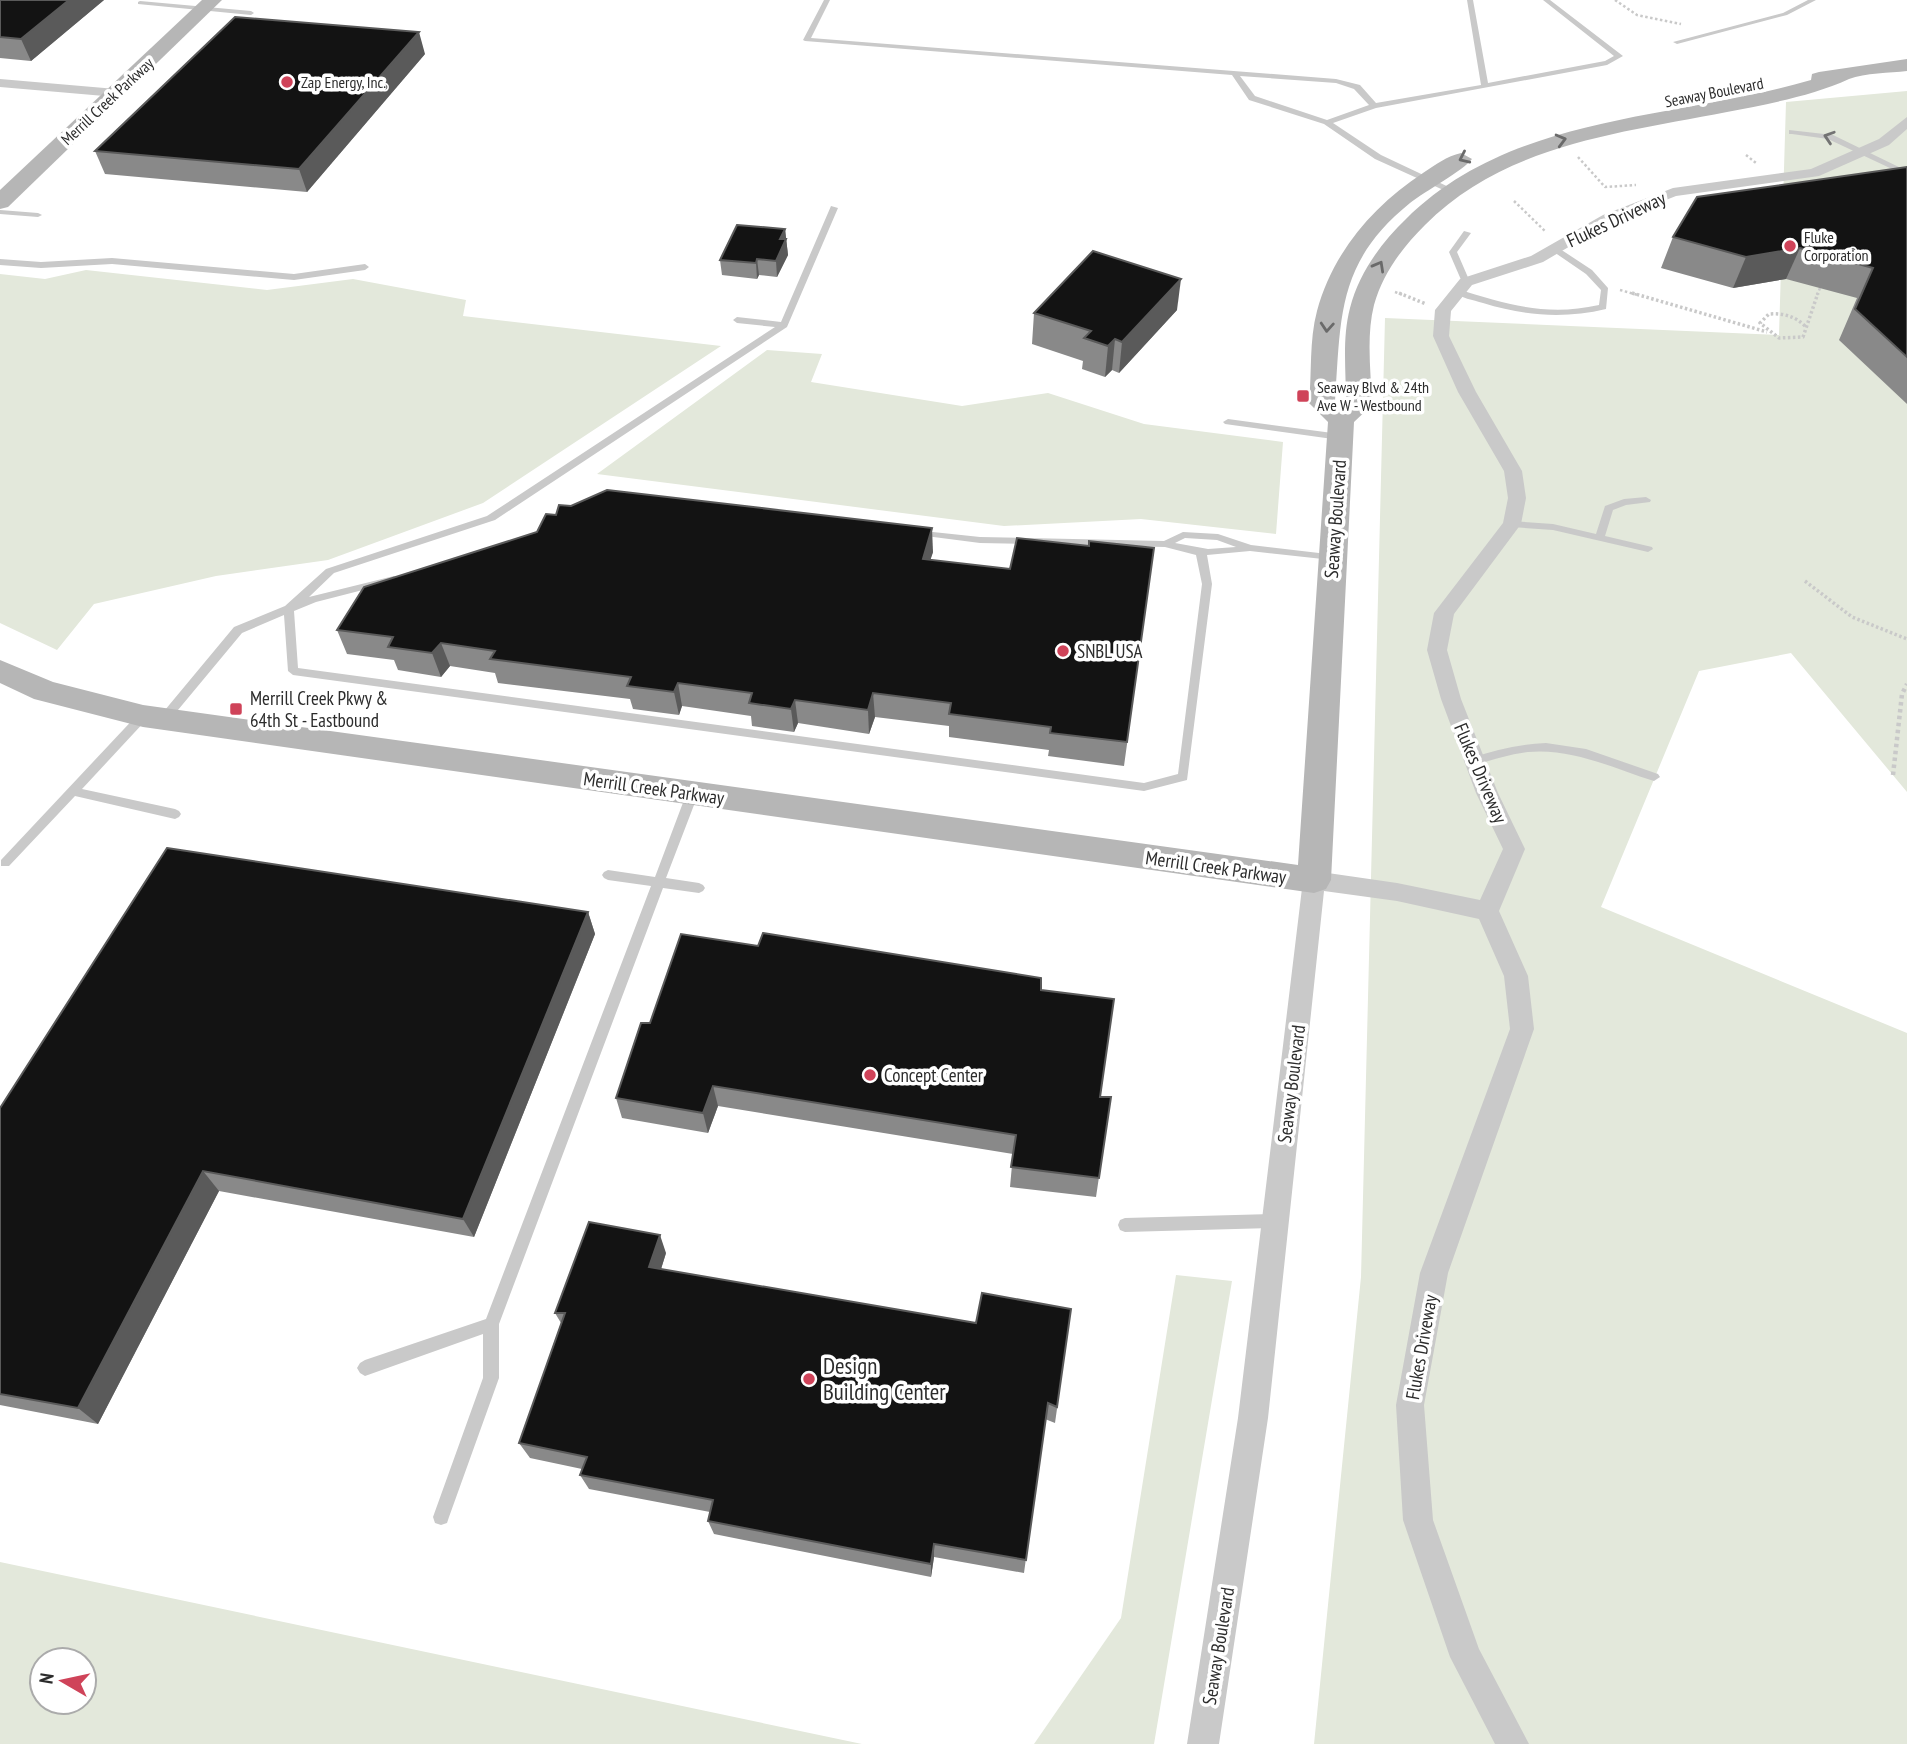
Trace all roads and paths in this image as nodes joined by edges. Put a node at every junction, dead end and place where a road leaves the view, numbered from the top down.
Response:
1 (827, 0) edge
2 (1470, 0) edge
3 (1546, 0) edge
4 (1615, 0) edge
5 (1813, 0) edge
6 (140, 3) dead end
7 (208, 5) edge
8 (251, 13) dead end
9 (1701, 36) junction
10 (1677, 42) dead end
11 (1907, 65) edge
12 (1235, 74) junction
13 (1840, 78) junction
14 (0, 83) edge
15 (1485, 86) junction
16 (116, 93) junction
17 (1374, 106) junction
18 (1907, 121) edge
19 (1327, 122) junction
20 (1792, 132) dead end
21 (1554, 142) junction
22 (1863, 151) junction
23 (1907, 174) edge
24 (1425, 180) junction
25 (1647, 184) dead end
26 (1450, 191) junction
27 (0, 202) edge
28 (834, 208) dead end
29 (0, 212) edge
30 (38, 215) dead end
31 (1467, 233) dead end
32 (1554, 248) junction
33 (0, 262) edge
34 (365, 267) dead end
35 (1370, 283) junction
36 (1462, 287) junction
37 (1820, 288) dead end
38 (1605, 290) junction
39 (1443, 310) junction
40 (737, 320) dead end
41 (784, 325) junction
42 (1805, 326) junction
43 (1767, 332) junction
44 (1228, 422) dead end
45 (1340, 428) junction
46 (1646, 500) dead end
47 (1512, 524) junction
48 (906, 531) edge
49 (1600, 537) junction
50 (1166, 544) junction
51 (1250, 548) junction
52 (1648, 550) dead end
53 (1201, 552) junction
54 (1332, 557) junction
55 (407, 576) edge
56 (1805, 581) dead end
57 (289, 609) junction
58 (1907, 639) edge
59 (0, 671) edge
60 (1907, 684) edge
61 (154, 717) junction
62 (1475, 761) junction
63 (1893, 775) dead end
64 (1654, 777) dead end
65 (72, 791) junction
66 (693, 792) junction
67 (175, 814) dead end
68 (5, 863) dead end
69 (608, 876) dead end
70 (1314, 880) junction
71 (658, 882) junction
72 (699, 888) dead end
73 (1488, 911) junction
74 (1275, 1222) junction
75 (1125, 1225) dead end
76 (491, 1324) junction
77 (365, 1368) dead end
78 (441, 1517) dead end
79 (1203, 1744) edge
80 (1513, 1744) edge

1 - 12 lane
2 - 15 lane
3 - 15 lane
4 - 9 path
5 - 9 lane
6 - 7 lane
7 - 8 lane
7 - 16 street, Merrill Creek Parkway
9 - 10 lane
11 - 13 street, Seaway Boulevard
12 - 17 lane
12 - 19 lane
21 -> 13 street, Seaway Boulevard
13 -> 24 street, Seaway Boulevard
14 - 16 street
15 - 17 lane
16 - 27 street, Merrill Creek Parkway
17 - 19 lane
18 - 22 street, Flukes Driveway
19 - 24 lane
22 -> 20 lane
21 - 25 path
21 - 26 street, Seaway Boulevard
22 - 23 lane
22 - 32 street, Flukes Driveway
24 - 26 lane
24 -> 45 street, Seaway Boulevard
35 -> 26 street, Seaway Boulevard
28 - 41 lane
29 - 30 lane
31 - 36 lane
32 - 36 street, Flukes Driveway
32 - 38 lane
33 - 34 lane
35 - 39 path
35 - 45 street, Seaway Boulevard
36 - 38 lane
36 - 39 street
37 - 42 path
38 - 43 path
39 - 47 street
40 - 41 lane
41 - 57 lane
42 - 43 path
42 - 43 path
44 - 45 lane
45 - 54 street, Seaway Boulevard
46 - 49 lane
47 - 49 lane
47 - 62 street, Flukes Driveway
48 - 50 lane
49 - 52 lane
50 - 51 lane
50 - 53 lane
51 - 53 lane
51 - 54 lane
53 - 57 lane
54 - 70 street, Seaway Boulevard
55 - 57 lane
56 - 58 path
57 - 61 lane
59 - 61 street, Merrill Creek Parkway
60 - 63 path
61 - 65 lane
61 - 66 street, Merrill Creek Parkway
62 - 64 lane
62 - 73 street, Flukes Driveway
65 - 67 lane
65 - 68 lane
66 - 70 street, Merrill Creek Parkway
66 - 71 lane
69 - 71 lane
70 - 73 street
70 - 74 street, Seaway Boulevard
71 - 72 lane
71 - 76 lane
73 - 80 street, Flukes Driveway
74 - 75 lane
74 - 79 street, Seaway Boulevard
76 - 77 lane
76 - 78 lane

